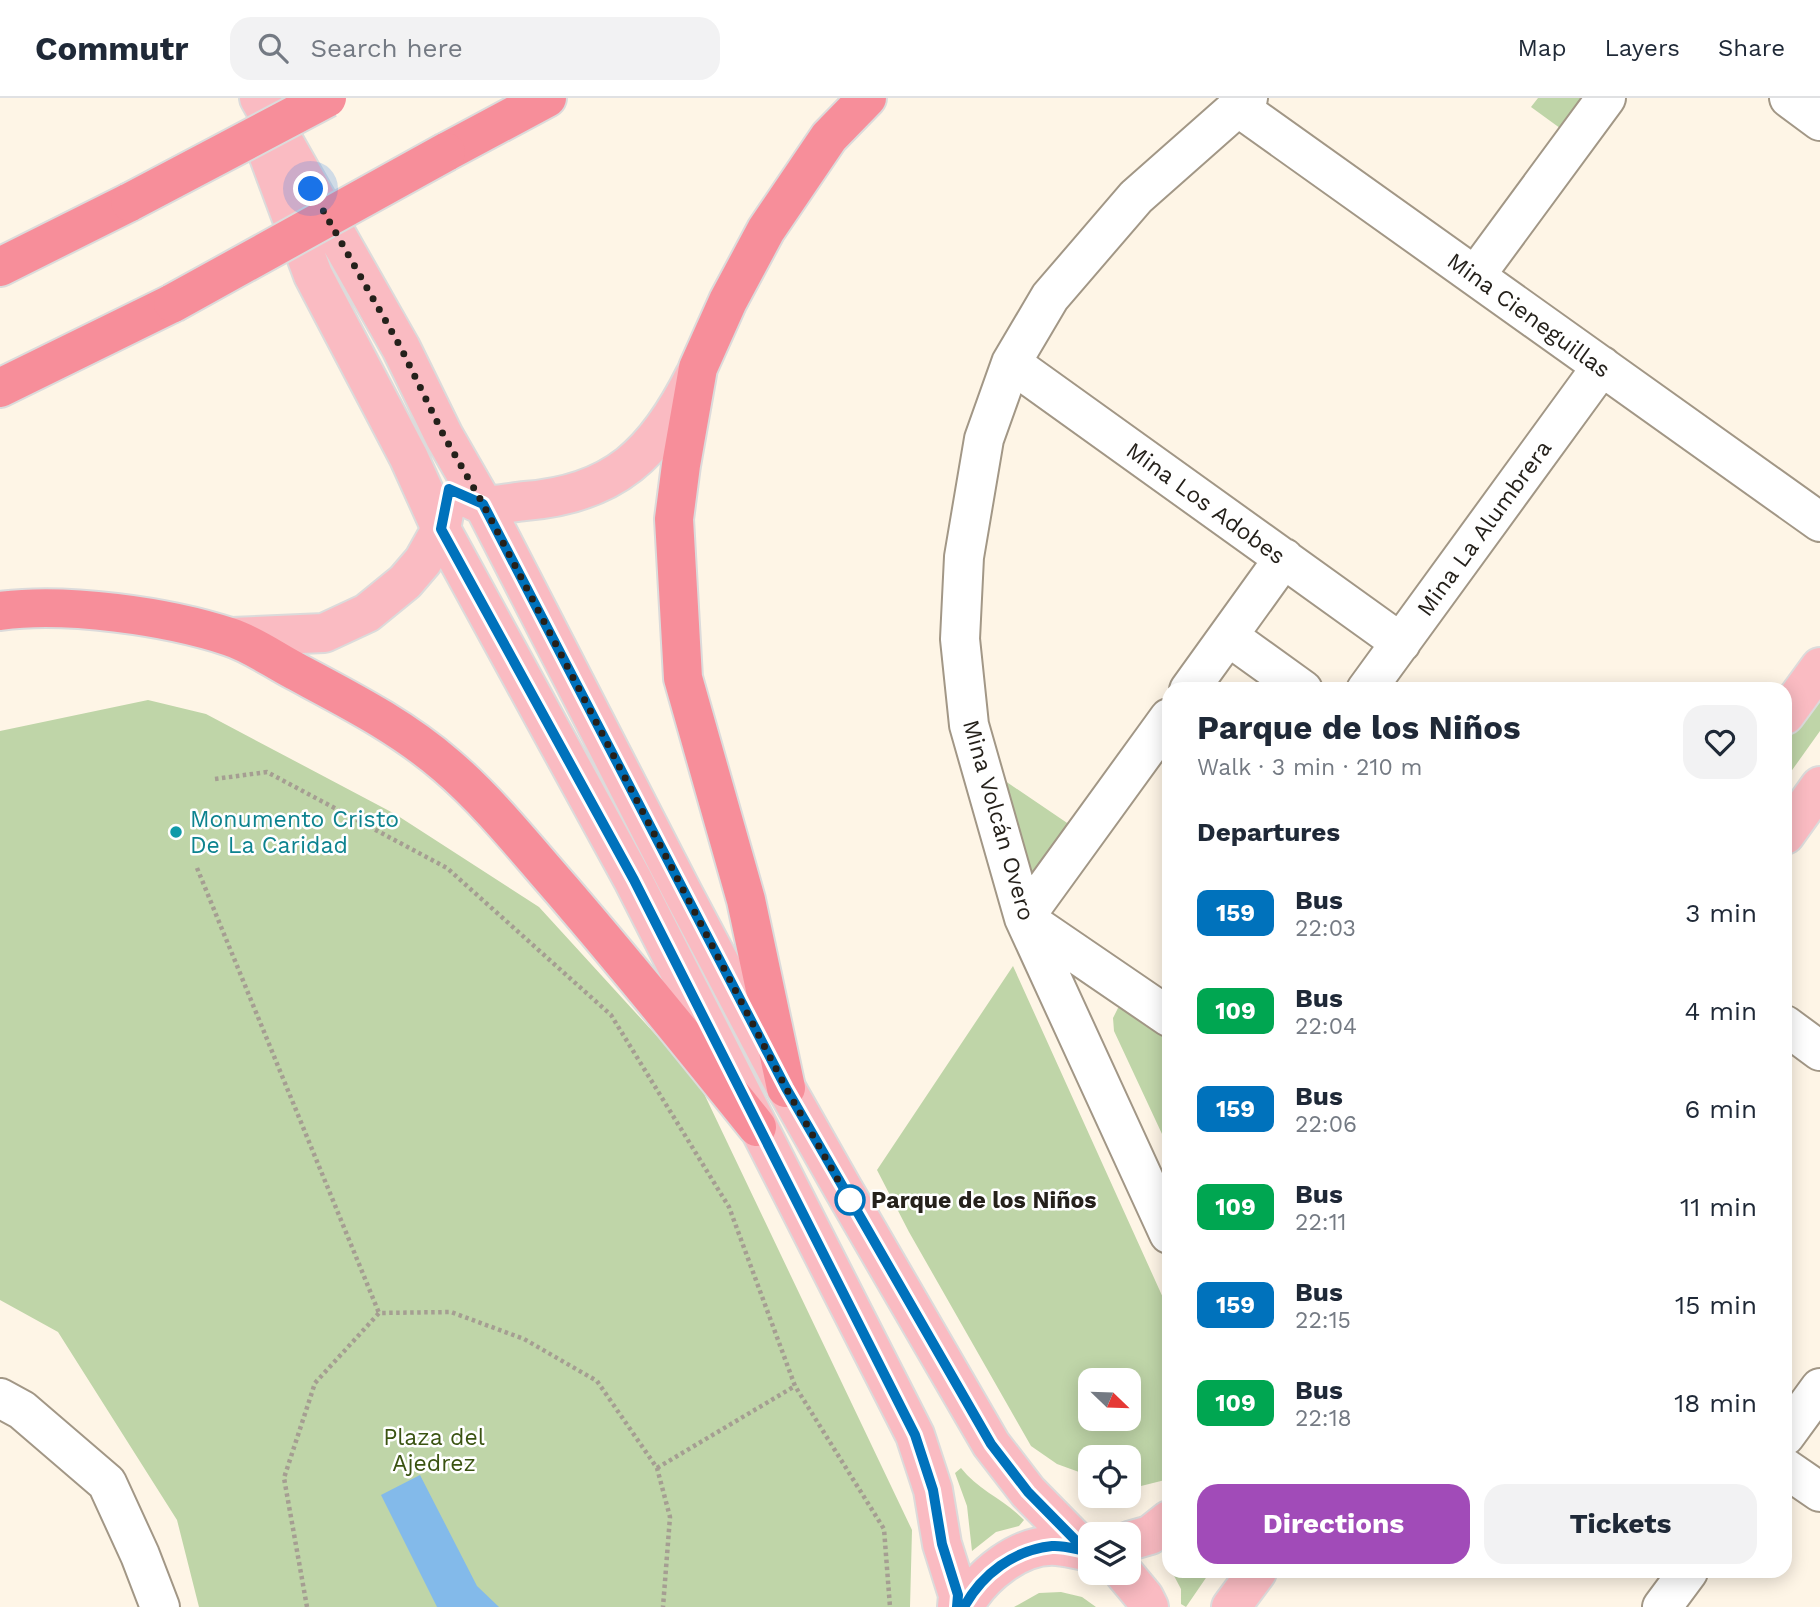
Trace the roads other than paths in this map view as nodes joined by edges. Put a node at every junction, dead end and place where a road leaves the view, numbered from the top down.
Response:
1 (247, 98) edge
2 (259, 98) edge
3 (327, 98) edge
4 (547, 98) edge
5 (867, 98) edge
6 (1606, 98) edge
7 (1243, 103) edge
8 (0, 267) edge
9 (1475, 276) junction
10 (1011, 363) junction
11 (1602, 366) junction
12 (698, 368) junction
13 (0, 388) edge
14 (444, 436) junction
15 (409, 458) junction
16 (449, 489) junction
17 (483, 504) junction
18 (1820, 522) edge
19 (441, 529) junction
20 (1284, 558) junction
21 (0, 611) edge
22 (1228, 636) junction
23 (232, 637) junction
24 (1401, 643) junction
25 (1820, 667) edge
26 (1195, 682) edge
27 (1292, 682) edge
28 (1372, 682) edge
29 (1792, 705) edge
30 (1162, 728) edge
31 (1820, 786) edge
32 (1792, 825) edge
33 (1024, 918) junction
34 (1162, 1012) edge
35 (1792, 1031) edge
36 (1820, 1051) edge
37 (786, 1088) junction
38 (757, 1127) junction
39 (1162, 1219) edge
40 (1820, 1388) edge
41 (0, 1398) edge
42 (1792, 1426) edge
43 (1792, 1473) edge
44 (1820, 1492) edge
45 (1162, 1526) edge
46 (1141, 1538) edge
47 (1078, 1542) edge
48 (1078, 1550) edge
49 (1253, 1578) edge
50 (1684, 1578) edge
51 (1134, 1585) edge
52 (160, 1607) edge
53 (957, 1607) edge
54 (964, 1607) edge
55 (1149, 1607) edge
56 (1231, 1607) edge
57 (1662, 1607) edge

1 - 15 main road
2 - 14 main road
3 - 8 highway, bridge
4 - 13 highway, bridge
5 - 12 highway
6 - 9 street
7 - 9 street, Mina Cieneguillas
7 - 10 street, Mina Volcán Overo
9 - 11 street, Mina Cieneguillas
10 - 20 street, Mina Los Adobes
10 - 33 street, Mina Volcán Overo
11 - 18 street, Mina Cieneguillas
11 - 24 street, Mina La Alumbrera
12 - 17 main road
12 - 37 highway
14 - 16 main road
14 - 17 main road
15 - 16 main road
15 - 19 main road
16 - 17 main road
16 - 19 main road
17 - 37 main road
19 - 23 main road
19 - 38 main road
20 - 22 street
20 - 24 street, Mina Los Adobes
21 - 23 highway
22 - 26 street
22 - 27 street
23 - 38 highway
24 - 28 street, Mina La Alumbrera
25 - 29 main road
30 - 33 street
31 - 32 main road
33 - 34 street
33 - 39 street, Mina Volcán Overo
35 - 36 street
37 - 47 main road
38 - 53 main road
40 - 42 street
41 - 52 street
43 - 44 street
45 - 46 main road
48 - 54 main road
49 - 56 main road
50 - 57 street
51 - 55 main road

